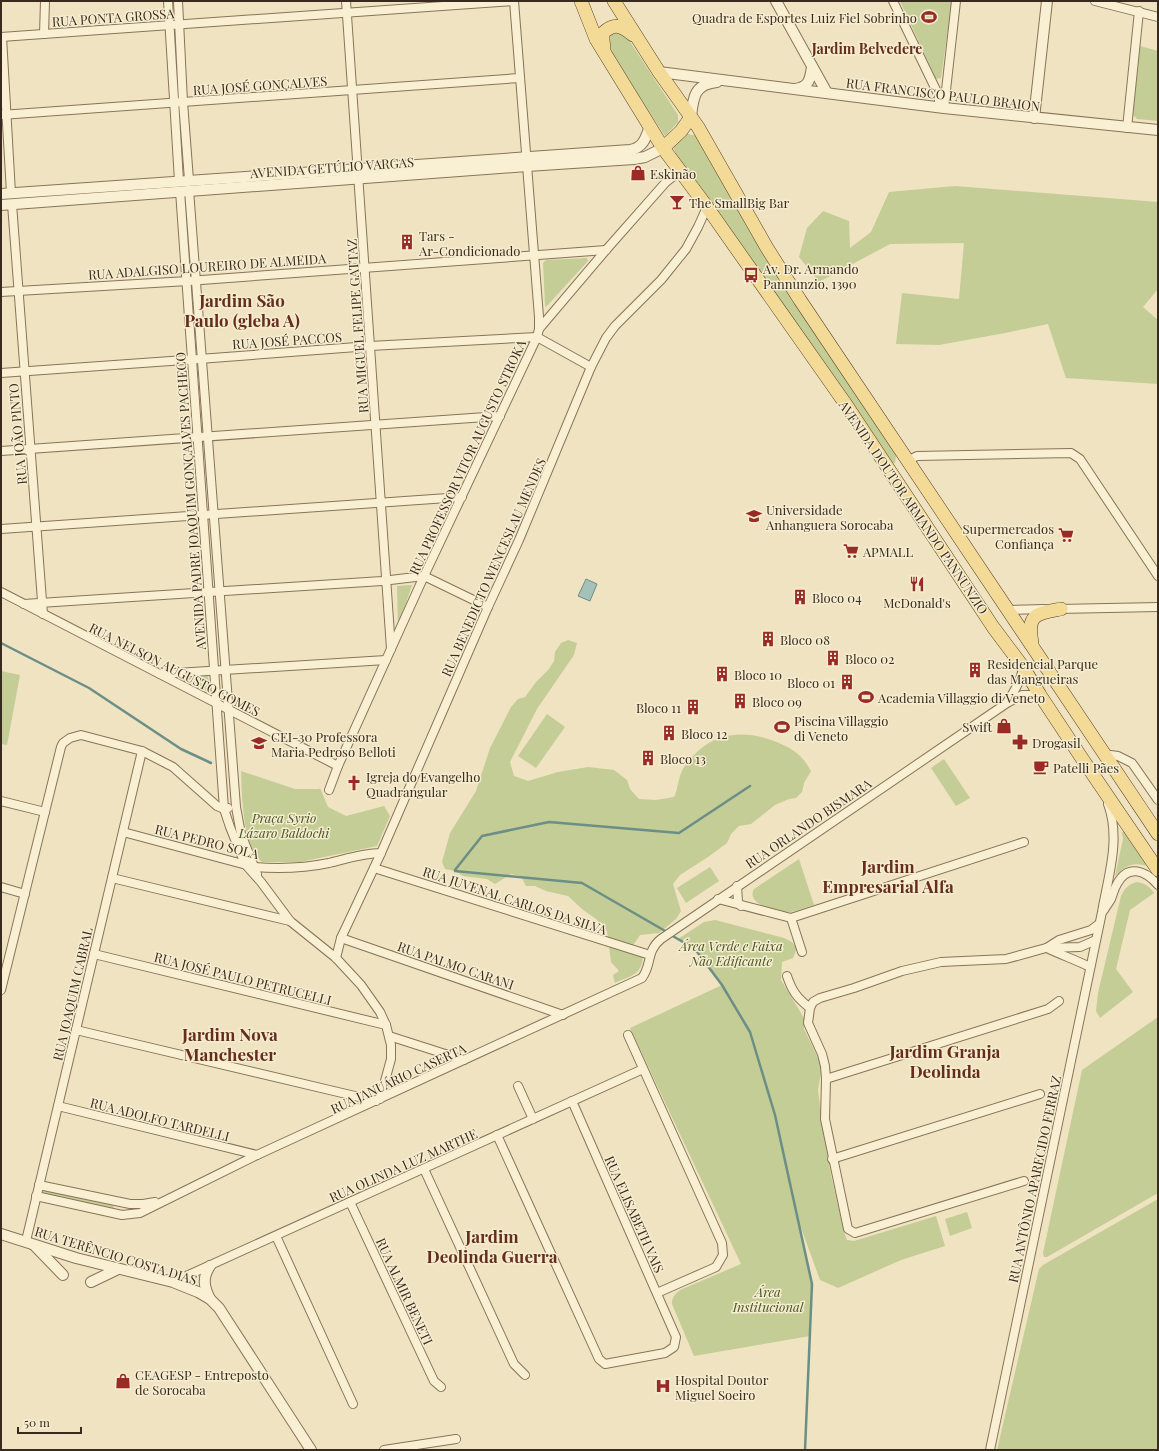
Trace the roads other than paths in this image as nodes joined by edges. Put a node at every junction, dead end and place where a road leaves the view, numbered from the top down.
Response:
1 (45, 1) edge
2 (168, 1) edge
3 (178, 1) edge
4 (346, 1) edge
5 (514, 1) edge
6 (581, 1) edge
7 (614, 1) edge
8 (776, 1) edge
9 (893, 1) edge
10 (956, 1) edge
11 (1047, 1) edge
12 (1095, 1) edge
13 (1113, 3) edge
14 (427, 4) edge
15 (1139, 12) junction
16 (347, 13) junction
17 (1158, 17) edge
18 (178, 24) junction
19 (169, 25) junction
20 (44, 34) junction
21 (1, 37) edge
22 (636, 38) junction
23 (605, 54) junction
24 (812, 67) junction
25 (659, 72) junction
26 (520, 78) junction
27 (726, 81) junction
28 (353, 90) junction
29 (793, 90) junction
30 (828, 93) junction
31 (183, 102) junction
32 (174, 103) junction
33 (941, 108) junction
34 (4, 115) edge
35 (691, 117) junction
36 (1034, 118) junction
37 (650, 126) junction
38 (1127, 128) junction
39 (1158, 130) edge
40 (663, 148) junction
41 (527, 161) junction
42 (680, 171) junction
43 (358, 174) junction
44 (184, 186) junction
45 (6, 194) edge
46 (12, 204) junction
47 (1, 205) edge
48 (707, 207) junction
49 (606, 250) junction
50 (534, 255) junction
51 (365, 267) junction
52 (196, 280) junction
53 (186, 281) junction
54 (18, 291) junction
55 (1, 292) edge
56 (538, 333) junction
57 (370, 346) junction
58 (202, 359) junction
59 (191, 360) junction
60 (591, 367) junction
61 (24, 371) junction
62 (1, 372) edge
63 (500, 416) junction
64 (376, 424) junction
65 (207, 436) junction
66 (197, 437) junction
67 (30, 448) junction
68 (1, 451) edge
69 (907, 461) junction
70 (892, 476) junction
71 (462, 497) junction
72 (381, 503) junction
73 (213, 514) junction
74 (202, 515) junction
75 (36, 526) junction
76 (1, 529) edge
77 (424, 576) junction
78 (1158, 576) edge
79 (386, 581) junction
80 (1, 592) edge
81 (219, 592) junction
82 (208, 593) junction
83 (974, 598) junction
84 (42, 602) junction
85 (24, 604) junction
86 (488, 607) junction
87 (1156, 607) edge
88 (1061, 609) junction
89 (1007, 610) junction
90 (43, 614) junction
91 (1033, 647) junction
92 (391, 650) junction
93 (386, 660) junction
94 (1023, 667) junction
95 (225, 670) junction
96 (214, 671) junction
97 (159, 674) junction
98 (1040, 695) junction
99 (1007, 703) junction
100 (216, 704) junction
101 (1073, 707) junction
102 (228, 710) junction
103 (1054, 714) junction
104 (1083, 723) junction
105 (1067, 735) junction
106 (142, 751) junction
107 (1103, 754) junction
108 (338, 766) junction
109 (1102, 788) junction
110 (329, 790) dead end
111 (1158, 800) edge
112 (1, 801) edge
113 (236, 807) junction
114 (224, 809) junction
115 (45, 812) junction
116 (122, 832) junction
117 (1158, 834) edge
118 (1024, 842) dead end
119 (381, 853) junction
120 (245, 864) junction
121 (254, 867) junction
122 (374, 868) junction
123 (1158, 870) edge
124 (112, 878) junction
125 (261, 882) junction
126 (1158, 885) edge
127 (737, 886) junction
128 (1, 887) edge
129 (25, 894) junction
130 (718, 899) junction
131 (741, 906) junction
132 (1102, 912) junction
133 (791, 918) junction
134 (290, 921) junction
135 (1099, 924) junction
136 (341, 938) junction
137 (1096, 940) junction
138 (1046, 948) junction
139 (802, 952) dead end
140 (94, 954) junction
141 (650, 955) junction
142 (336, 958) junction
143 (1090, 964) junction
144 (3, 970) edge
145 (787, 976) dead end
146 (642, 978) joint
147 (1, 990) edge
148 (1058, 1001) dead end
149 (810, 1008) junction
150 (563, 1014) junction
151 (386, 1025) junction
152 (76, 1030) junction
153 (628, 1035) dead end
154 (389, 1036) junction
155 (464, 1060) junction
156 (643, 1069) junction
157 (826, 1080) junction
158 (518, 1086) dead end
159 (1040, 1094) dead end
160 (378, 1100) junction
161 (572, 1102) junction
162 (58, 1106) junction
163 (533, 1119) junction
164 (497, 1135) junction
165 (257, 1156) junction
166 (832, 1159) junction
167 (424, 1169) junction
168 (1024, 1181) dead end
169 (39, 1185) junction
170 (36, 1196) junction
171 (164, 1200) junction
172 (350, 1202) junction
173 (1, 1234) edge
174 (276, 1236) junction
175 (29, 1243) junction
176 (210, 1266) junction
177 (118, 1269) junction
178 (63, 1276) dead end
179 (91, 1282) dead end
180 (173, 1282) junction
181 (657, 1293) junction
182 (210, 1299) junction
183 (525, 1375) dead end
184 (441, 1387) dead end
185 (353, 1404) dead end
186 (456, 1439) dead end
187 (396, 1449) edge
188 (311, 1450) edge
189 (384, 1450) edge
190 (990, 1450) edge

1 - 20 street
2 - 19 street, AVENIDA PADRE JOAQUIM GONÇALVES PACHECO
3 - 18 street, AVENIDA PADRE JOAQUIM GONÇALVES PACHECO
4 - 16 street, RUA MIGUEL FELIPE GATTAZ
5 - 14 street, RUA PONTA GROSSA
5 - 26 street
6 - 23 main road, AVENIDA DOUTOR ARMANDO PANNUNZIO
7 - 22 main road, AVENIDA DOUTOR ARMANDO PANNUNZIO
8 - 24 street
9 - 33 street
10 - 33 street
11 - 36 street
12 - 13 street
13 - 15 street
14 - 16 street, RUA PONTA GROSSA
15 - 17 street
15 - 38 street
16 - 18 street, RUA PONTA GROSSA
16 - 28 street, RUA MIGUEL FELIPE GATTAZ
18 - 19 street, RUA PONTA GROSSA
18 - 31 street, AVENIDA PADRE JOAQUIM GONÇALVES PACHECO
19 - 20 street, RUA PONTA GROSSA
19 - 32 street, AVENIDA PADRE JOAQUIM GONÇALVES PACHECO
20 - 21 street, RUA PONTA GROSSA
21 - 34 street
22 - 23 main road
22 - 25 main road, AVENIDA DOUTOR ARMANDO PANNUNZIO
23 - 37 main road, AVENIDA DOUTOR ARMANDO PANNUNZIO
24 - 29 street
24 - 30 street
25 - 27 street, RUA FRANCISCO PAULO BRAION
25 - 35 main road, AVENIDA DOUTOR ARMANDO PANNUNZIO
26 - 28 street, RUA JOSÉ GONÇALVES
26 - 41 street
27 - 29 street, RUA FRANCISCO PAULO BRAION
27 - 35 street, RUA FRANCISCO PAULO BRAION
28 - 31 street, RUA JOSÉ GONÇALVES
28 - 43 street, RUA MIGUEL FELIPE GATTAZ
29 - 30 street, RUA FRANCISCO PAULO BRAION
30 - 33 street, RUA FRANCISCO PAULO BRAION
31 - 32 street, RUA JOSÉ GONÇALVES
31 - 44 street, AVENIDA PADRE JOAQUIM GONÇALVES PACHECO
32 - 34 street, RUA JOSÉ GONÇALVES
32 - 44 street, AVENIDA PADRE JOAQUIM GONÇALVES PACHECO
33 - 36 street, RUA FRANCISCO PAULO BRAION
34 - 45 street
35 - 40 main road
35 - 69 main road, AVENIDA DOUTOR ARMANDO PANNUNZIO
36 - 38 street, RUA FRANCISCO PAULO BRAION
37 - 40 main road, AVENIDA DOUTOR ARMANDO PANNUNZIO
37 - 41 street, AVENIDA GETÚLIO VARGAS
38 - 39 street, RUA FRANCISCO PAULO BRAION
40 - 41 street, AVENIDA GETÚLIO VARGAS
40 - 42 main road, AVENIDA DOUTOR ARMANDO PANNUNZIO
41 - 43 street, AVENIDA GETÚLIO VARGAS
41 - 50 street
42 - 48 main road, AVENIDA DOUTOR ARMANDO PANNUNZIO
42 - 49 street, RUA PROFESSOR VITOR AUGUSTO STROKA
43 - 44 street, AVENIDA GETÚLIO VARGAS
43 - 51 street, RUA MIGUEL FELIPE GATTAZ
44 - 45 street, AVENIDA GETÚLIO VARGAS
44 - 46 street, AVENIDA GETÚLIO VARGAS
44 - 52 street, AVENIDA PADRE JOAQUIM GONÇALVES PACHECO
44 - 53 street, AVENIDA PADRE JOAQUIM GONÇALVES PACHECO
45 - 46 street
46 - 47 street, AVENIDA GETÚLIO VARGAS
46 - 54 street, RUA JOÃO PINTO
48 - 60 street, RUA BENEDICTO WENCESLAU MENDES
48 - 70 main road, AVENIDA DOUTOR ARMANDO PANNUNZIO
49 - 50 street, RUA ADALGISO LOUREIRO DE ALMEIDA
49 - 56 street, RUA PROFESSOR VITOR AUGUSTO STROKA
50 - 51 street, RUA ADALGISO LOUREIRO DE ALMEIDA
50 - 56 street
51 - 52 street, RUA ADALGISO LOUREIRO DE ALMEIDA
51 - 57 street, RUA MIGUEL FELIPE GATTAZ
52 - 53 street, RUA ADALGISO LOUREIRO DE ALMEIDA
52 - 58 street, AVENIDA PADRE JOAQUIM GONÇALVES PACHECO
53 - 54 street, RUA ADALGISO LOUREIRO DE ALMEIDA
53 - 59 street, AVENIDA PADRE JOAQUIM GONÇALVES PACHECO
54 - 55 street, RUA ADALGISO LOUREIRO DE ALMEIDA
54 - 61 street, RUA JOÃO PINTO
56 - 57 street, RUA JOSÉ PACCOS
56 - 60 street
56 - 63 street, RUA PROFESSOR VITOR AUGUSTO STROKA
57 - 58 street, RUA JOSÉ PACCOS
57 - 64 street, RUA MIGUEL FELIPE GATTAZ
58 - 59 street, RUA JOSÉ PACCOS
58 - 65 street, AVENIDA PADRE JOAQUIM GONÇALVES PACHECO
59 - 61 street, RUA JOSÉ PACCOS
59 - 66 street, AVENIDA PADRE JOAQUIM GONÇALVES PACHECO
60 - 86 street, RUA BENEDICTO WENCESLAU MENDES
61 - 62 street, RUA JOSÉ PACCOS
61 - 67 street, RUA JOÃO PINTO
63 - 64 street
63 - 71 street, RUA PROFESSOR VITOR AUGUSTO STROKA
64 - 65 street
64 - 72 street, RUA MIGUEL FELIPE GATTAZ
65 - 66 street
65 - 73 street, AVENIDA PADRE JOAQUIM GONÇALVES PACHECO
66 - 67 street
66 - 74 street, AVENIDA PADRE JOAQUIM GONÇALVES PACHECO
67 - 68 street
67 - 75 street, RUA JOÃO PINTO
69 - 70 main road
69 - 78 street
69 - 89 main road, AVENIDA DOUTOR ARMANDO PANNUNZIO
70 - 83 main road, AVENIDA DOUTOR ARMANDO PANNUNZIO
71 - 72 street
71 - 77 street, RUA PROFESSOR VITOR AUGUSTO STROKA
72 - 73 street
72 - 79 street, RUA MIGUEL FELIPE GATTAZ
73 - 74 street
73 - 81 street, AVENIDA PADRE JOAQUIM GONÇALVES PACHECO
74 - 75 street
74 - 82 street, AVENIDA PADRE JOAQUIM GONÇALVES PACHECO
75 - 76 street
75 - 84 street, RUA JOÃO PINTO
77 - 79 street
77 - 86 street
77 - 92 street, RUA PROFESSOR VITOR AUGUSTO STROKA
79 - 81 street
79 - 92 street, RUA MIGUEL FELIPE GATTAZ
80 - 85 street, RUA NELSON AUGUSTO GOMES
81 - 82 street
81 - 95 street, AVENIDA PADRE JOAQUIM GONÇALVES PACHECO
82 - 84 street
82 - 96 street, AVENIDA PADRE JOAQUIM GONÇALVES PACHECO
83 - 89 main road
83 - 94 main road, AVENIDA DOUTOR ARMANDO PANNUNZIO
84 - 85 street
84 - 90 street, RUA JOÃO PINTO
85 - 90 street, RUA NELSON AUGUSTO GOMES
86 - 119 street, RUA BENEDICTO WENCESLAU MENDES
87 - 88 street
88 - 89 street
88 - 91 main road
89 - 91 main road, AVENIDA DOUTOR ARMANDO PANNUNZIO
90 - 97 street, RUA NELSON AUGUSTO GOMES
91 - 101 main road, AVENIDA DOUTOR ARMANDO PANNUNZIO
92 - 93 street, RUA PROFESSOR VITOR AUGUSTO STROKA
93 - 95 street
93 - 108 street, RUA PROFESSOR VITOR AUGUSTO STROKA
94 - 98 main road, AVENIDA DOUTOR ARMANDO PANNUNZIO
94 - 99 street, RUA ORLANDO BISMARA
95 - 96 street
95 - 102 street, AVENIDA PADRE JOAQUIM GONÇALVES PACHECO
96 - 97 street
96 - 100 street, AVENIDA PADRE JOAQUIM GONÇALVES PACHECO
97 - 100 street, RUA NELSON AUGUSTO GOMES
98 - 99 street, RUA ORLANDO BISMARA
98 - 103 main road, AVENIDA DOUTOR ARMANDO PANNUNZIO
99 - 127 street, RUA ORLANDO BISMARA
100 - 102 street, RUA NELSON AUGUSTO GOMES
100 - 114 street, AVENIDA PADRE JOAQUIM GONÇALVES PACHECO
101 - 103 main road
101 - 104 main road, AVENIDA DOUTOR ARMANDO PANNUNZIO
102 - 108 street, RUA NELSON AUGUSTO GOMES
102 - 113 street, AVENIDA PADRE JOAQUIM GONÇALVES PACHECO
103 - 105 main road, AVENIDA DOUTOR ARMANDO PANNUNZIO
104 - 105 main road
104 - 107 main road, AVENIDA DOUTOR ARMANDO PANNUNZIO
105 - 109 main road, AVENIDA DOUTOR ARMANDO PANNUNZIO
106 - 114 street
106 - 115 street
106 - 116 street, RUA JOAQUIM CABRAL
107 - 111 street
107 - 117 main road, AVENIDA DOUTOR ARMANDO PANNUNZIO
108 - 110 street, RUA PROFESSOR VITOR AUGUSTO STROKA
109 - 123 main road, AVENIDA DOUTOR ARMANDO PANNUNZIO
109 - 132 street, RUA ANTÔNIO APARECIDO FERRAZ
112 - 115 street
113 - 114 street
113 - 121 street, AVENIDA PADRE JOAQUIM GONÇALVES PACHECO
114 - 120 street, AVENIDA PADRE JOAQUIM GONÇALVES PACHECO
115 - 129 street
116 - 120 street, RUA PEDRO SOLA
116 - 124 street, RUA JOAQUIM CABRAL
118 - 133 street
119 - 121 street, RUA PEDRO SOLA
119 - 122 street, RUA BENEDICTO WENCESLAU MENDES
120 - 121 street, RUA PEDRO SOLA
120 - 125 street, AVENIDA PADRE JOAQUIM GONÇALVES PACHECO
121 - 125 street, AVENIDA PADRE JOAQUIM GONÇALVES PACHECO
122 - 136 street, RUA BENEDICTO WENCESLAU MENDES
122 - 141 street, RUA JUVENAL CARLOS DA SILVA
124 - 134 street
124 - 140 street, RUA JOAQUIM CABRAL
125 - 134 street, AVENIDA PADRE JOAQUIM GONÇALVES PACHECO
126 - 132 street, RUA ANTÔNIO APARECIDO FERRAZ
127 - 130 street, RUA ORLANDO BISMARA
127 - 131 street
128 - 129 street
129 - 144 street
130 - 131 street
130 - 141 street, RUA ORLANDO BISMARA
131 - 133 street
132 - 135 street, RUA ANTÔNIO APARECIDO FERRAZ
133 - 139 street
134 - 142 street, AVENIDA PADRE JOAQUIM GONÇALVES PACHECO
135 - 137 street, RUA ANTÔNIO APARECIDO FERRAZ
135 - 138 street
136 - 142 street, RUA BENEDICTO WENCESLAU MENDES
136 - 150 street, RUA PALMO CARANI
137 - 138 street
137 - 143 street, RUA ANTÔNIO APARECIDO FERRAZ
138 - 143 street
138 - 149 street
140 - 151 street, RUA JOSÉ PAULO PETRUCELLI
140 - 152 street, RUA JOAQUIM CABRAL
141 - 146 street, RUA ORLANDO BISMARA
142 - 151 street, AVENIDA PADRE JOAQUIM GONÇALVES PACHECO
143 - 190 street, RUA ANTÔNIO APARECIDO FERRAZ
144 - 147 street
145 - 149 street
146 - 150 street, RUA JANUÁRIO CASERTA
148 - 157 street
149 - 157 street
150 - 155 street, RUA JANUÁRIO CASERTA
151 - 154 street, AVENIDA PADRE JOAQUIM GONÇALVES PACHECO
152 - 160 street
152 - 162 street, RUA JOAQUIM CABRAL
153 - 156 street
154 - 155 street
154 - 160 street, AVENIDA PADRE JOAQUIM GONÇALVES PACHECO
155 - 160 street, RUA JANUÁRIO CASERTA
156 - 161 street, RUA OLINDA LUZ MARTHE
156 - 181 street
157 - 166 street
158 - 163 street
159 - 166 street
160 - 165 street, RUA JANUÁRIO CASERTA
161 - 163 street, RUA OLINDA LUZ MARTHE
161 - 181 street, RUA ELISABETH VAIS
162 - 165 street, RUA ADOLFO TARDELLI
162 - 169 street, RUA JOAQUIM CABRAL
163 - 164 street, RUA OLINDA LUZ MARTHE
164 - 167 street, RUA OLINDA LUZ MARTHE
164 - 181 street, RUA ELISABETH VAIS
165 - 171 street, RUA JANUÁRIO CASERTA
166 - 168 street
167 - 172 street, RUA OLINDA LUZ MARTHE
167 - 183 street
169 - 170 street, RUA JOAQUIM CABRAL
169 - 171 street
170 - 171 street
170 - 175 street, RUA JOAQUIM CABRAL
172 - 174 street, RUA OLINDA LUZ MARTHE
172 - 184 street, RUA ALMIR BENETI
173 - 175 street, RUA TERÊNCIO COSTA DIAS
174 - 176 street, RUA OLINDA LUZ MARTHE
174 - 185 street
175 - 177 street, RUA TERÊNCIO COSTA DIAS
175 - 178 street
176 - 180 street, RUA OLINDA LUZ MARTHE
176 - 182 street
177 - 179 street
177 - 180 street, RUA TERÊNCIO COSTA DIAS
180 - 182 street, RUA TERÊNCIO COSTA DIAS
182 - 188 street, RUA TERÊNCIO COSTA DIAS
186 - 187 street
187 - 189 street

